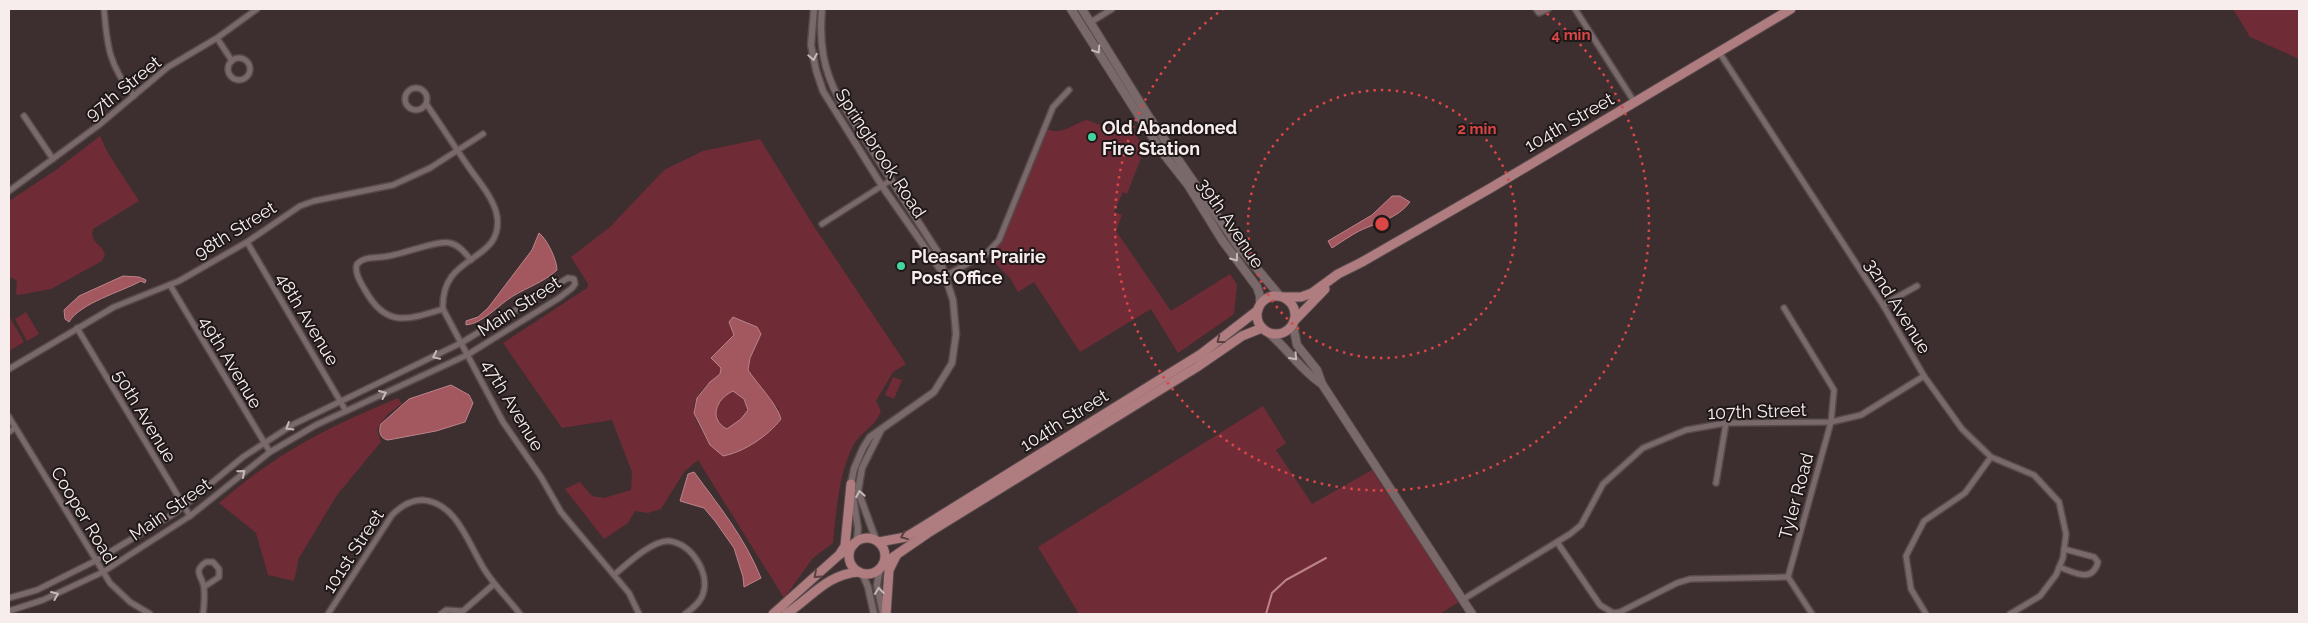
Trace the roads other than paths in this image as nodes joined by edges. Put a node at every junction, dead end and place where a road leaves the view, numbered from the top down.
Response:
1 (104, 9) edge
2 (257, 9) edge
3 (814, 9) edge
4 (822, 9) edge
5 (1071, 9) edge
6 (1082, 9) edge
7 (1112, 9) edge
8 (1548, 9) edge
9 (1575, 9) edge
10 (1791, 9) edge
11 (1537, 11) edge
12 (1091, 22) junction
13 (217, 38) junction
14 (1719, 52) junction
15 (232, 60) junction
16 (1069, 90) dead end
17 (134, 96) junction
18 (1635, 103) junction
19 (426, 106) junction
20 (24, 116) dead end
21 (483, 134) dead end
22 (457, 151) junction
23 (53, 159) junction
24 (891, 180) junction
25 (882, 186) junction
26 (9, 192) edge
27 (822, 224) dead end
28 (1230, 235) junction
29 (1222, 240) junction
30 (247, 242) junction
31 (471, 260) junction
32 (1362, 262) junction
33 (945, 276) junction
34 (170, 285) junction
35 (1917, 286) dead end
36 (1282, 297) junction
37 (1882, 305) junction
38 (1259, 308) junction
39 (1784, 308) dead end
40 (443, 309) junction
41 (1293, 323) junction
42 (77, 328) junction
43 (1264, 329) junction
44 (461, 343) junction
45 (467, 355) junction
46 (9, 369) edge
47 (1924, 376) junction
48 (1322, 384) junction
49 (340, 400) junction
50 (346, 411) junction
51 (9, 417) edge
52 (1831, 422) junction
53 (1726, 423) junction
54 (883, 427) junction
55 (16, 428) junction
56 (9, 432) edge
57 (264, 442) junction
58 (270, 452) junction
59 (1990, 457) junction
60 (1716, 483) dead end
61 (851, 484) junction
62 (184, 507) junction
63 (190, 516) junction
64 (877, 541) junction
65 (1557, 542) junction
66 (856, 543) junction
67 (2064, 549) junction
68 (840, 555) junction
69 (896, 555) junction
70 (95, 561) junction
71 (882, 566) junction
72 (2059, 567) junction
73 (102, 572) junction
74 (860, 572) junction
75 (614, 575) junction
76 (1788, 577) junction
77 (494, 584) junction
78 (204, 586) junction
79 (9, 598) edge
80 (1462, 600) junction
81 (9, 611) edge
82 (462, 612) edge
83 (150, 614) edge
84 (203, 614) edge
85 (328, 614) edge
86 (442, 614) edge
87 (520, 614) edge
88 (638, 614) edge
89 (685, 614) edge
90 (774, 614) edge
91 (786, 614) edge
92 (874, 614) edge
93 (884, 614) edge
94 (1472, 614) edge
95 (1812, 614) edge
96 (1926, 614) edge
97 (2010, 614) edge

1 - 17 street
2 - 13 street, 97th Street
3 -> 25 street, Springbrook Road
4 - 24 street, Springbrook Road
5 -> 29 main road, 39th Avenue
6 - 12 main road, 39th Avenue
7 - 12 street
8 - 11 street
9 - 18 street
10 - 14 main road, 104th Street
12 - 28 main road, 39th Avenue
13 - 15 street
13 - 17 street, 97th Street
14 - 18 main road, 104th Street
14 - 37 street, 32nd Avenue
15 - 15 street
16 - 33 street
17 - 23 street, 97th Street
18 - 32 main road, 104th Street
19 - 19 street
19 - 22 street
20 - 23 street
21 - 22 street, 98th Street
22 - 30 street, 98th Street
22 - 31 street
23 - 26 street, 97th Street
24 - 25 street
24 - 33 street, Springbrook Road
25 - 27 street
25 - 33 street, Springbrook Road
28 - 29 main road
28 - 36 main road, 39th Avenue
29 -> 38 main road, 39th Avenue
30 - 34 street, 98th Street
30 - 49 street, 48th Avenue
31 - 40 street
31 - 40 street
32 - 36 main road, 104th Street
32 - 41 main road, 104th Street
33 - 54 street, Springbrook Road
34 - 42 street, 98th Street
34 - 57 street, 49th Avenue
35 - 37 street
36 - 38 main road
36 - 41 main road
37 - 47 street, 32nd Avenue
38 - 43 main road
38 -> 64 main road, 104th Street
39 - 52 street, Tyler Road
40 - 44 street, 47th Avenue
41 - 43 main road
41 - 48 main road
42 - 46 street, 98th Street
42 - 62 street, 50th Avenue
43 -> 48 main road
43 - 69 main road, 104th Street
44 - 45 street, 47th Avenue
44 - 45 street, Main Street
44 -> 49 street, Main Street
50 -> 45 street, Main Street
45 - 75 street, 47th Avenue
47 - 52 street, 107th Street
47 - 59 street, 32nd Avenue
48 - 80 main road
49 - 50 street, 48th Avenue
49 -> 57 street, Main Street
50 - 58 street, Main Street
51 - 55 street, Cooper Road
52 - 53 street, 107th Street
52 - 76 street, Tyler Road
53 - 60 street
53 - 65 street, 107th Street
54 - 61 street, Springbrook Road
64 -> 54 street, Springbrook Road
55 - 56 street
55 - 70 street, Cooper Road
57 - 58 street, 49th Avenue
57 - 62 street, Main Street
63 -> 58 street, Main Street
59 - 67 street, 32nd Avenue
59 - 96 street
61 - 66 street, Springbrook Road
61 - 68 main road
62 - 63 street, 50th Avenue
62 - 70 street, Main Street
63 - 73 street, Main Street
64 - 66 main road
64 - 71 main road
65 - 76 street
65 - 80 street, 107th Street
66 - 68 main road
66 - 74 main road
67 - 72 street, 32nd Avenue
67 - 72 street
68 -> 90 main road
69 - 71 main road, 104th Street
69 - 93 main road
70 - 73 street, Cooper Road
70 - 79 street, Main Street
71 - 74 main road
93 -> 71 street
72 - 97 street, 32nd Avenue
81 -> 73 street, Main Street
73 - 83 street, Cooper Road
74 - 91 main road
74 - 92 street
75 - 88 street, 47th Avenue
75 - 89 street
76 - 95 street
77 - 82 street
77 - 85 street, 101st Street
77 - 87 street
78 - 78 street
78 - 84 street
80 - 94 main road
82 - 86 street

